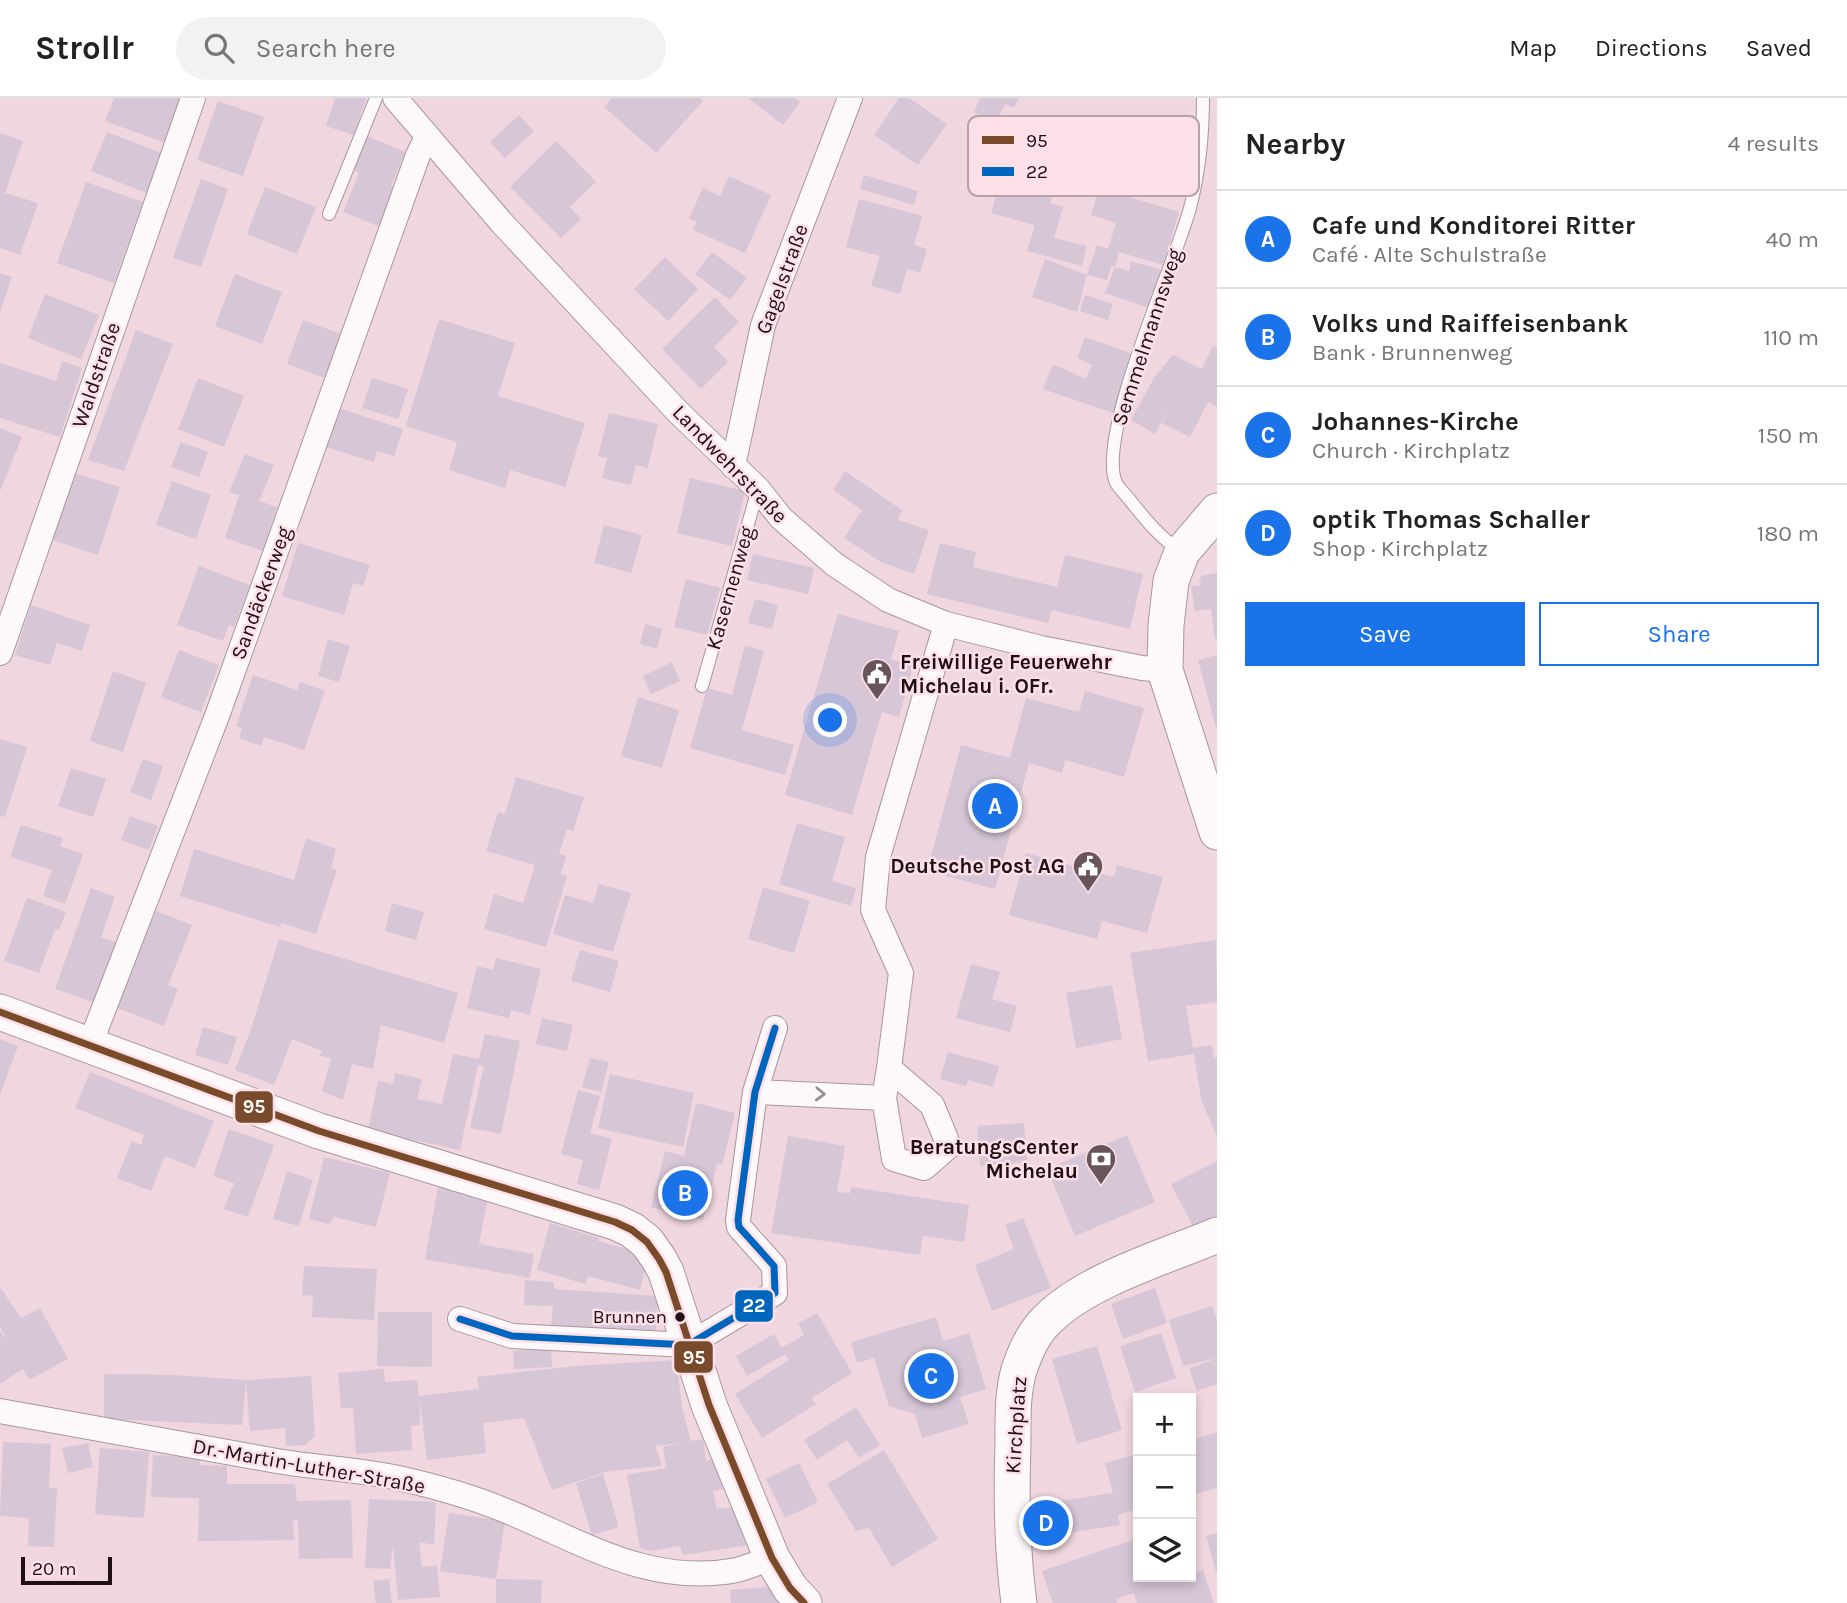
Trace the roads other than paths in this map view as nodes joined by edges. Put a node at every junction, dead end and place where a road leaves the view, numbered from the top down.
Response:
1 (193, 98) edge
2 (376, 98) edge
3 (394, 98) edge
4 (850, 98) edge
5 (1203, 98) edge
6 (427, 137) junction
7 (1199, 157) edge
8 (1192, 196) edge
9 (330, 214) dead end
10 (733, 466) junction
11 (758, 489) junction
12 (1217, 511) edge
13 (1182, 552) junction
14 (946, 624) junction
15 (0, 653) edge
16 (1166, 670) junction
17 (702, 686) dead end
18 (1217, 832) edge
19 (0, 1012) edge
20 (775, 1028) dead end
21 (89, 1047) junction
22 (889, 1068) junction
23 (755, 1092) junction
24 (884, 1098) junction
25 (1217, 1235) edge
26 (460, 1319) dead end
27 (688, 1345) junction
28 (0, 1411) edge
29 (772, 1558) junction
30 (804, 1603) edge
31 (1019, 1603) edge

1 - 15 street, Waldstraße
2 - 9 lane
3 - 6 street, Landwehrstraße
4 - 10 street, Gagelstraße
5 - 7 lane, Semmelmannsweg
6 - 10 street, Landwehrstraße
6 - 21 street, Sandäckerweg
8 - 13 lane, Semmelmannsweg
10 - 11 street, Landwehrstraße
11 - 14 street, Landwehrstraße
11 - 17 lane, Kasernenweg
12 - 13 street
13 - 16 street
14 - 16 street, Landwehrstraße
14 - 22 street
16 - 18 street
19 - 21 street
20 - 23 street
21 - 27 street
22 - 24 street
22 - 24 street
23 -> 24 street
23 - 27 street
25 - 31 street, Kirchplatz
26 - 27 street
27 - 29 street
28 - 29 street, Dr.-Martin-Luther-Straße
29 - 30 street

